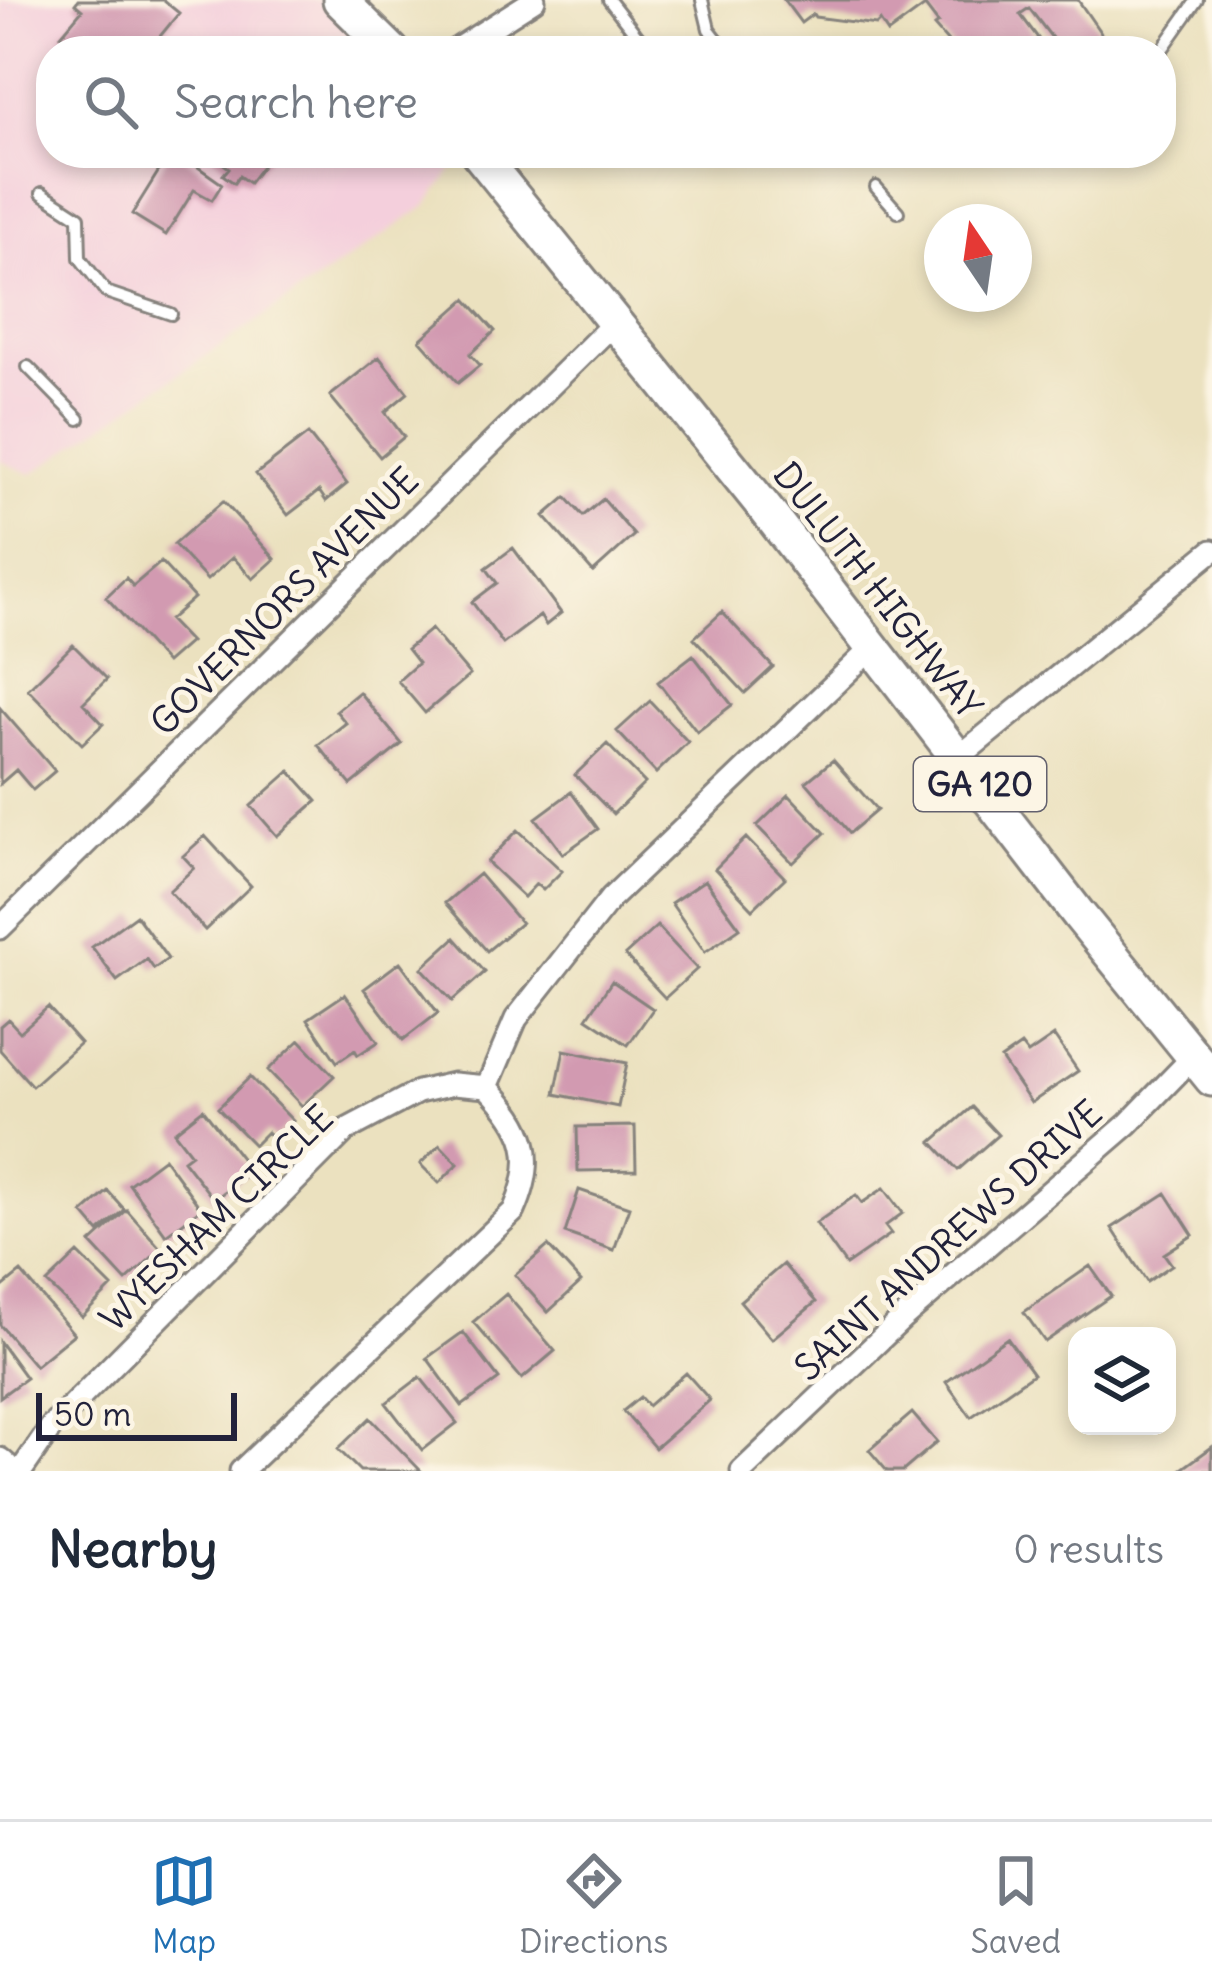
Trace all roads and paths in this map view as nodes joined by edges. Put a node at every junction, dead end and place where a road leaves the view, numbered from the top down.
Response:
1 (340, 0) edge
2 (534, 0) edge
3 (610, 0) edge
4 (702, 0) edge
5 (1197, 0) edge
6 (377, 36) edge
7 (478, 36) edge
8 (638, 36) edge
9 (714, 36) edge
10 (1172, 36) edge
11 (490, 168) edge
12 (876, 187) dead end
13 (41, 193) dead end
14 (898, 212) dead end
15 (171, 314) dead end
16 (615, 322) junction
17 (28, 367) dead end
18 (79, 419) dead end
19 (1212, 550) edge
20 (872, 648) junction
21 (959, 757) junction
22 (0, 928) edge
23 (1203, 1067) edge
24 (487, 1087) junction
25 (0, 1459) edge
26 (18, 1471) edge
27 (241, 1471) edge
28 (742, 1471) edge

1 - 6 main road
2 - 7 street
3 - 8 lane
4 - 9 lane
5 - 10 lane
11 - 16 main road, DULUTH HIGHWAY / GA 120
12 - 14 lane
13 - 15 lane
16 - 20 main road, DULUTH HIGHWAY / GA 120
16 - 22 street, GOVERNORS AVENUE
17 - 18 lane
19 - 21 street
20 - 21 main road, DULUTH HIGHWAY / GA 120
20 - 24 street
21 - 23 main road, DULUTH HIGHWAY / GA 120
23 - 28 street, SAINT ANDREWS DRIVE
24 - 26 street, WYESHAM CIRCLE
24 - 27 street
25 - 26 street

